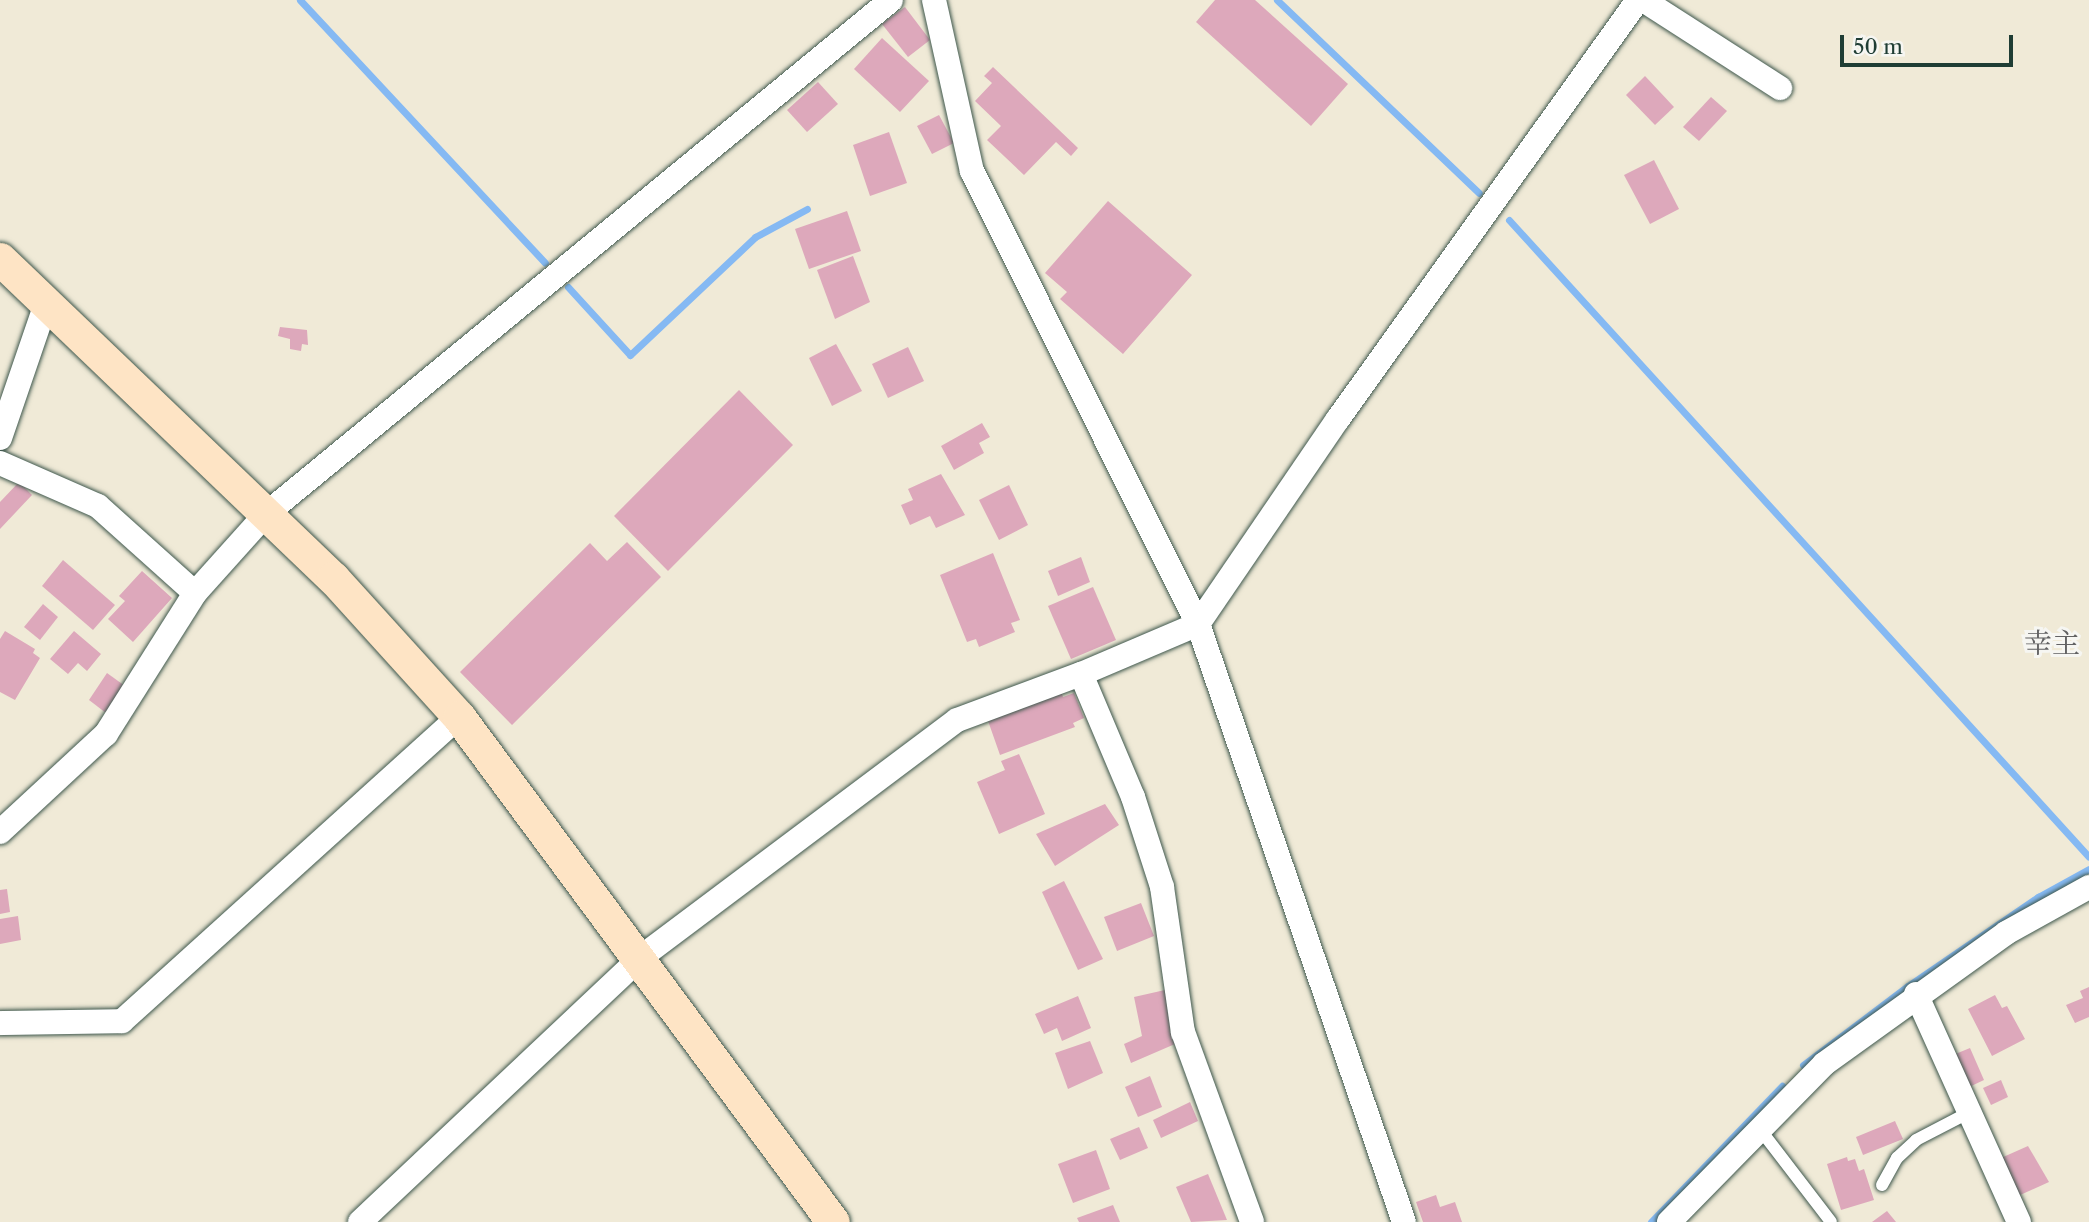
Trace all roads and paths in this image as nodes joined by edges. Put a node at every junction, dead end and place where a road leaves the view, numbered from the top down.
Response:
1 (891, 0) edge
2 (934, 0) edge
3 (1638, 0) edge
4 (1643, 0) edge
5 (1780, 88) dead end
6 (0, 259) edge
7 (46, 304) junction
8 (0, 438) edge
9 (0, 463) edge
10 (266, 514) junction
11 (195, 593) junction
12 (1198, 624) junction
13 (1081, 674) junction
14 (459, 717) junction
15 (0, 832) edge
16 (2089, 887) edge
17 (640, 958) junction
18 (1916, 994) junction
19 (0, 1023) edge
20 (1970, 1112) junction
21 (1759, 1128) junction
22 (1882, 1185) dead end
23 (1678, 1218) edge
24 (360, 1222) edge
25 (833, 1222) edge
26 (1252, 1222) edge
27 (1404, 1222) edge
28 (1831, 1222) edge
29 (2019, 1222) edge

1 - 10 street
2 - 12 street
3 - 12 street
4 - 5 street
6 - 7 street
7 - 8 street
7 - 10 street
9 - 11 street
10 - 11 street
10 - 14 street
11 - 15 street
12 - 13 street
12 - 27 street
13 - 17 street
13 - 26 street
14 - 17 street
14 - 19 street
16 - 18 street
17 - 24 street
17 - 25 street
18 - 20 street
18 - 21 street
20 - 22 lane
20 - 29 street
21 - 23 street
21 - 28 lane

